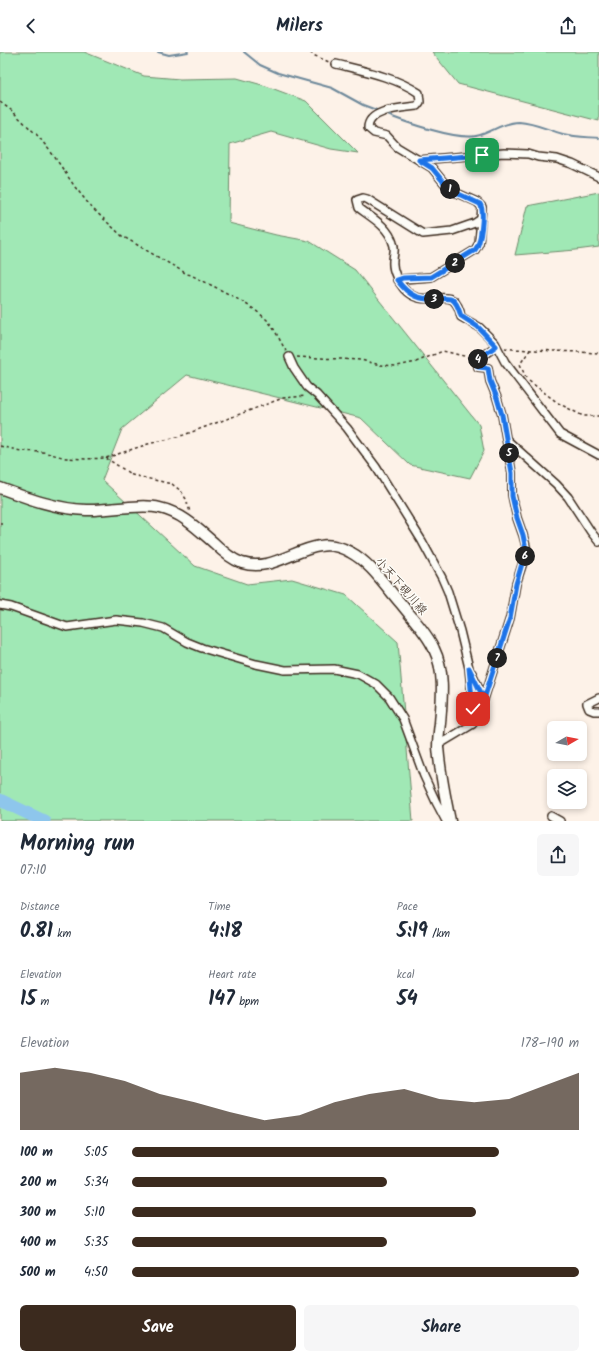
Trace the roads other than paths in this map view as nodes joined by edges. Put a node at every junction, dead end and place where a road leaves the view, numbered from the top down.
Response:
1 (336, 64) road end
2 (419, 160) junction
3 (599, 177) edge
4 (481, 219) junction
5 (397, 280) junction
6 (496, 346) junction
7 (289, 357) road end
8 (507, 440) junction
9 (599, 455) edge
10 (0, 488) edge
11 (599, 542) edge
12 (0, 605) edge
13 (469, 668) junction
14 (599, 698) edge
15 (599, 711) edge
16 (438, 745) junction
17 (551, 816) dead end
18 (446, 821) edge
19 (450, 821) edge
20 (560, 821) edge

1 - 2 street
2 - 3 street
2 - 4 street
4 - 5 street
4 - 5 street
5 - 6 street
6 - 8 street
6 - 9 street
7 - 13 street
8 - 11 street
8 - 13 street
10 - 16 main road, 小天下硯川線
12 - 18 street
13 - 16 street
14 - 15 street
16 - 19 main road, 小天下硯川線
17 - 20 street

